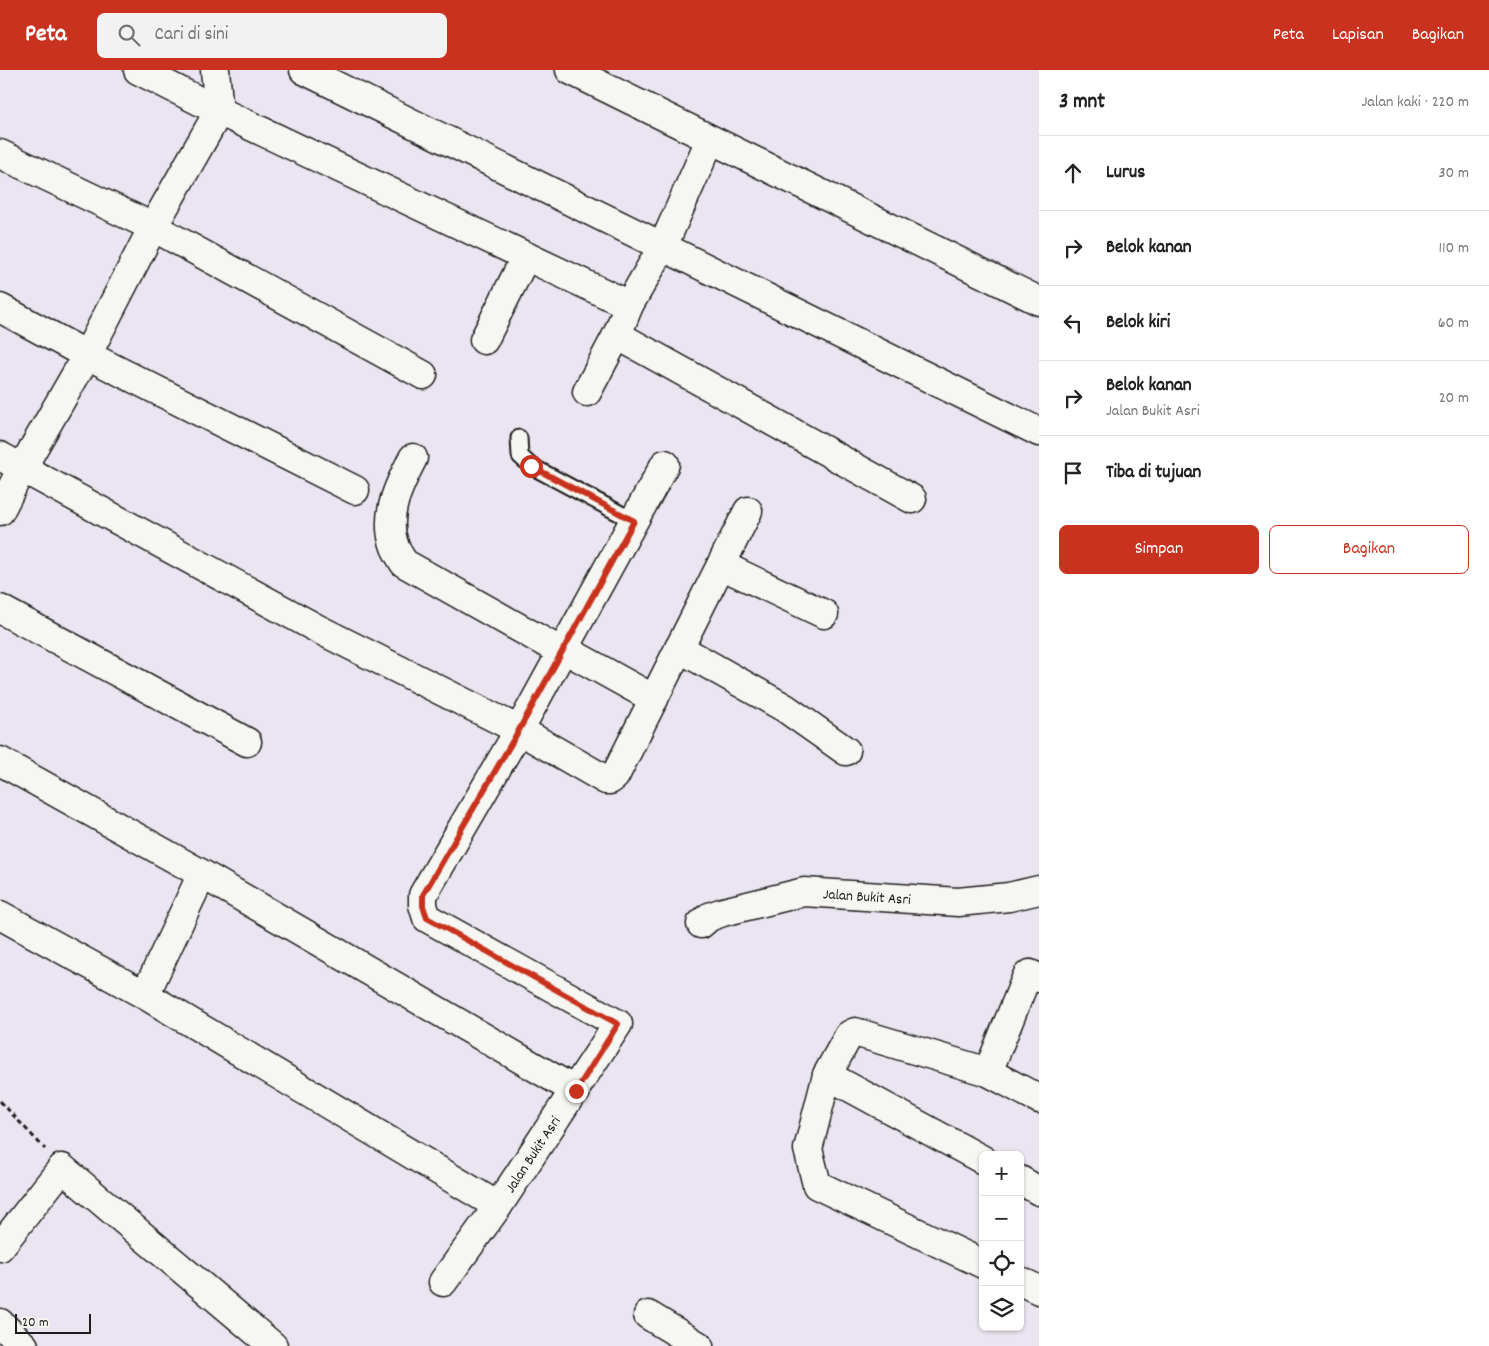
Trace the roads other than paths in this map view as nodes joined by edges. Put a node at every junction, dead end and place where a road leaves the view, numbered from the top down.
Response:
1 (138, 70) edge
2 (216, 70) edge
3 (304, 70) edge
4 (570, 70) edge
5 (219, 111) junction
6 (710, 140) junction
7 (0, 154) edge
8 (153, 227) junction
9 (663, 246) junction
10 (526, 256) junction
11 (1039, 301) edge
12 (629, 305) junction
13 (0, 308) edge
14 (617, 335) junction
15 (484, 340) dead end
16 (87, 355) junction
17 (423, 375) dead end
18 (587, 392) dead end
19 (1039, 432) edge
20 (519, 438) dead end
21 (413, 458) dead end
22 (11, 462) edge
23 (665, 464) dead end
24 (355, 490) dead end
25 (912, 499) dead end
26 (0, 511) edge
27 (748, 511) dead end
28 (634, 521) junction
29 (721, 565) junction
30 (0, 609) edge
31 (824, 614) dead end
32 (679, 648) junction
33 (563, 650) junction
34 (654, 699) junction
35 (519, 730) junction
36 (247, 742) dead end
37 (846, 751) dead end
38 (0, 761) edge
39 (202, 874) junction
40 (1039, 890) edge
41 (0, 915) edge
42 (701, 924) dead end
43 (1039, 978) edge
44 (145, 995) junction
45 (988, 1072) junction
46 (827, 1075) junction
47 (576, 1091) junction
48 (1039, 1099) edge
49 (979, 1158) edge
50 (1024, 1182) edge
51 (1039, 1191) edge
52 (498, 1206) junction
53 (0, 1246) edge
54 (979, 1262) edge
55 (443, 1282) dead end
56 (1024, 1283) edge
57 (1039, 1290) edge
58 (648, 1316) dead end
59 (0, 1323) edge
60 (24, 1346) edge
61 (273, 1346) edge
62 (699, 1346) edge

1 - 5 street
2 - 5 street
3 - 9 street
4 - 6 street
5 - 8 street
5 - 10 street
6 - 9 street
6 - 11 street
7 - 8 street
8 - 16 street
8 - 17 street
9 - 12 street
9 - 19 street
10 - 12 street
10 - 15 street
12 - 14 street
13 - 16 street
14 - 18 street
14 - 25 street
16 - 22 street
16 - 24 street
20 - 28 lane
21 - 33 street
22 - 26 street
22 - 35 street
23 - 28 street
27 - 29 street
28 - 33 street
29 - 31 street
29 - 32 street
30 - 36 street
32 - 34 street
32 - 37 street
33 - 34 street
33 - 35 street
34 - 35 street
35 - 47 street, Jalan Bukit Asri
38 - 39 street
39 - 44 street
39 - 47 street
40 - 42 street, Jalan Bukit Asri
41 - 44 street
43 - 45 street
44 - 52 street
45 - 46 street
45 - 48 street
46 - 49 street
46 - 54 street
47 - 52 street, Jalan Bukit Asri
50 - 51 street
52 - 55 street, Jalan Bukit Asri
53 - 61 street
56 - 57 street
58 - 62 street
59 - 60 street

